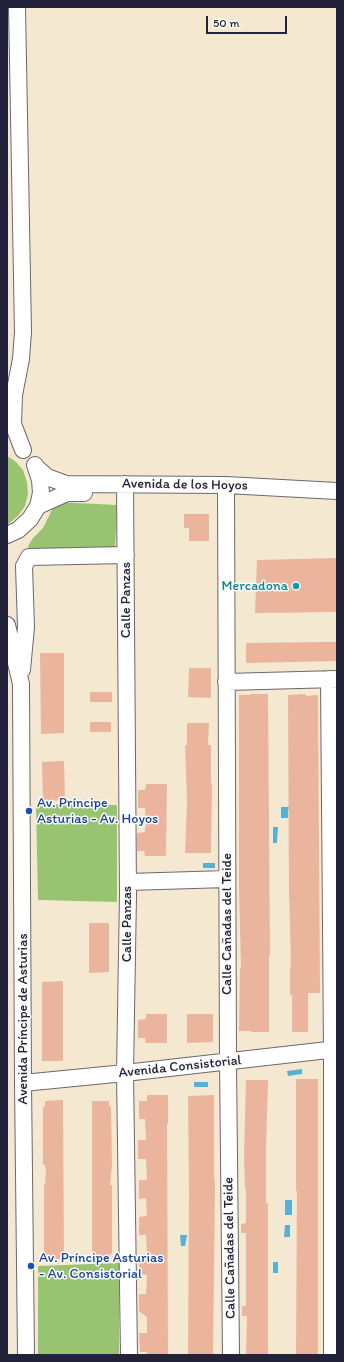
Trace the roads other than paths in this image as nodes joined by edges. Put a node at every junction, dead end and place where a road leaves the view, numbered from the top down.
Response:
1 (17, 7) edge
2 (10, 401) edge
3 (7, 442) edge
4 (23, 450) junction
5 (37, 468) junction
6 (125, 488) junction
7 (226, 489) junction
8 (337, 491) edge
9 (337, 498) edge
10 (38, 506) junction
11 (7, 535) edge
12 (126, 556) junction
13 (7, 625) edge
14 (333, 679) edge
15 (226, 682) junction
16 (21, 684) junction
17 (227, 880) junction
18 (128, 882) junction
19 (335, 1049) edge
20 (228, 1061) junction
21 (125, 1073) junction
22 (23, 1083) junction
23 (26, 1355) edge
24 (129, 1355) edge
25 (231, 1355) edge
26 (332, 1355) edge

1 - 2 street
2 - 4 street
3 - 4 street
4 - 5 street
5 - 6 street, Avenida de los Hoyos
5 - 10 street
6 - 7 street, Avenida de los Hoyos
6 - 10 street, Avenida de los Hoyos
6 - 12 street, Calle Panzas
7 - 8 street, Avenida de los Hoyos
7 - 9 street, Avenida de los Hoyos
7 - 15 street, Calle Cañadas del Teide
10 - 11 street
12 - 16 street, Avenida Príncipe de Asturias
12 - 18 street, Calle Panzas
13 - 16 street, Avenida Príncipe de Asturias
14 - 15 street
14 - 19 street
15 - 17 street, Calle Cañadas del Teide
16 - 22 street, Avenida Príncipe de Asturias
17 - 18 street
17 - 20 street, Calle Cañadas del Teide
18 - 21 street, Calle Panzas
19 - 20 street, Avenida Consistorial
19 - 26 street
20 - 21 street, Avenida Consistorial
20 - 25 street, Calle Cañadas del Teide
21 - 22 street, Avenida Consistorial
21 - 24 street, Calle Panzas
22 - 23 street, Avenida Príncipe de Asturias

